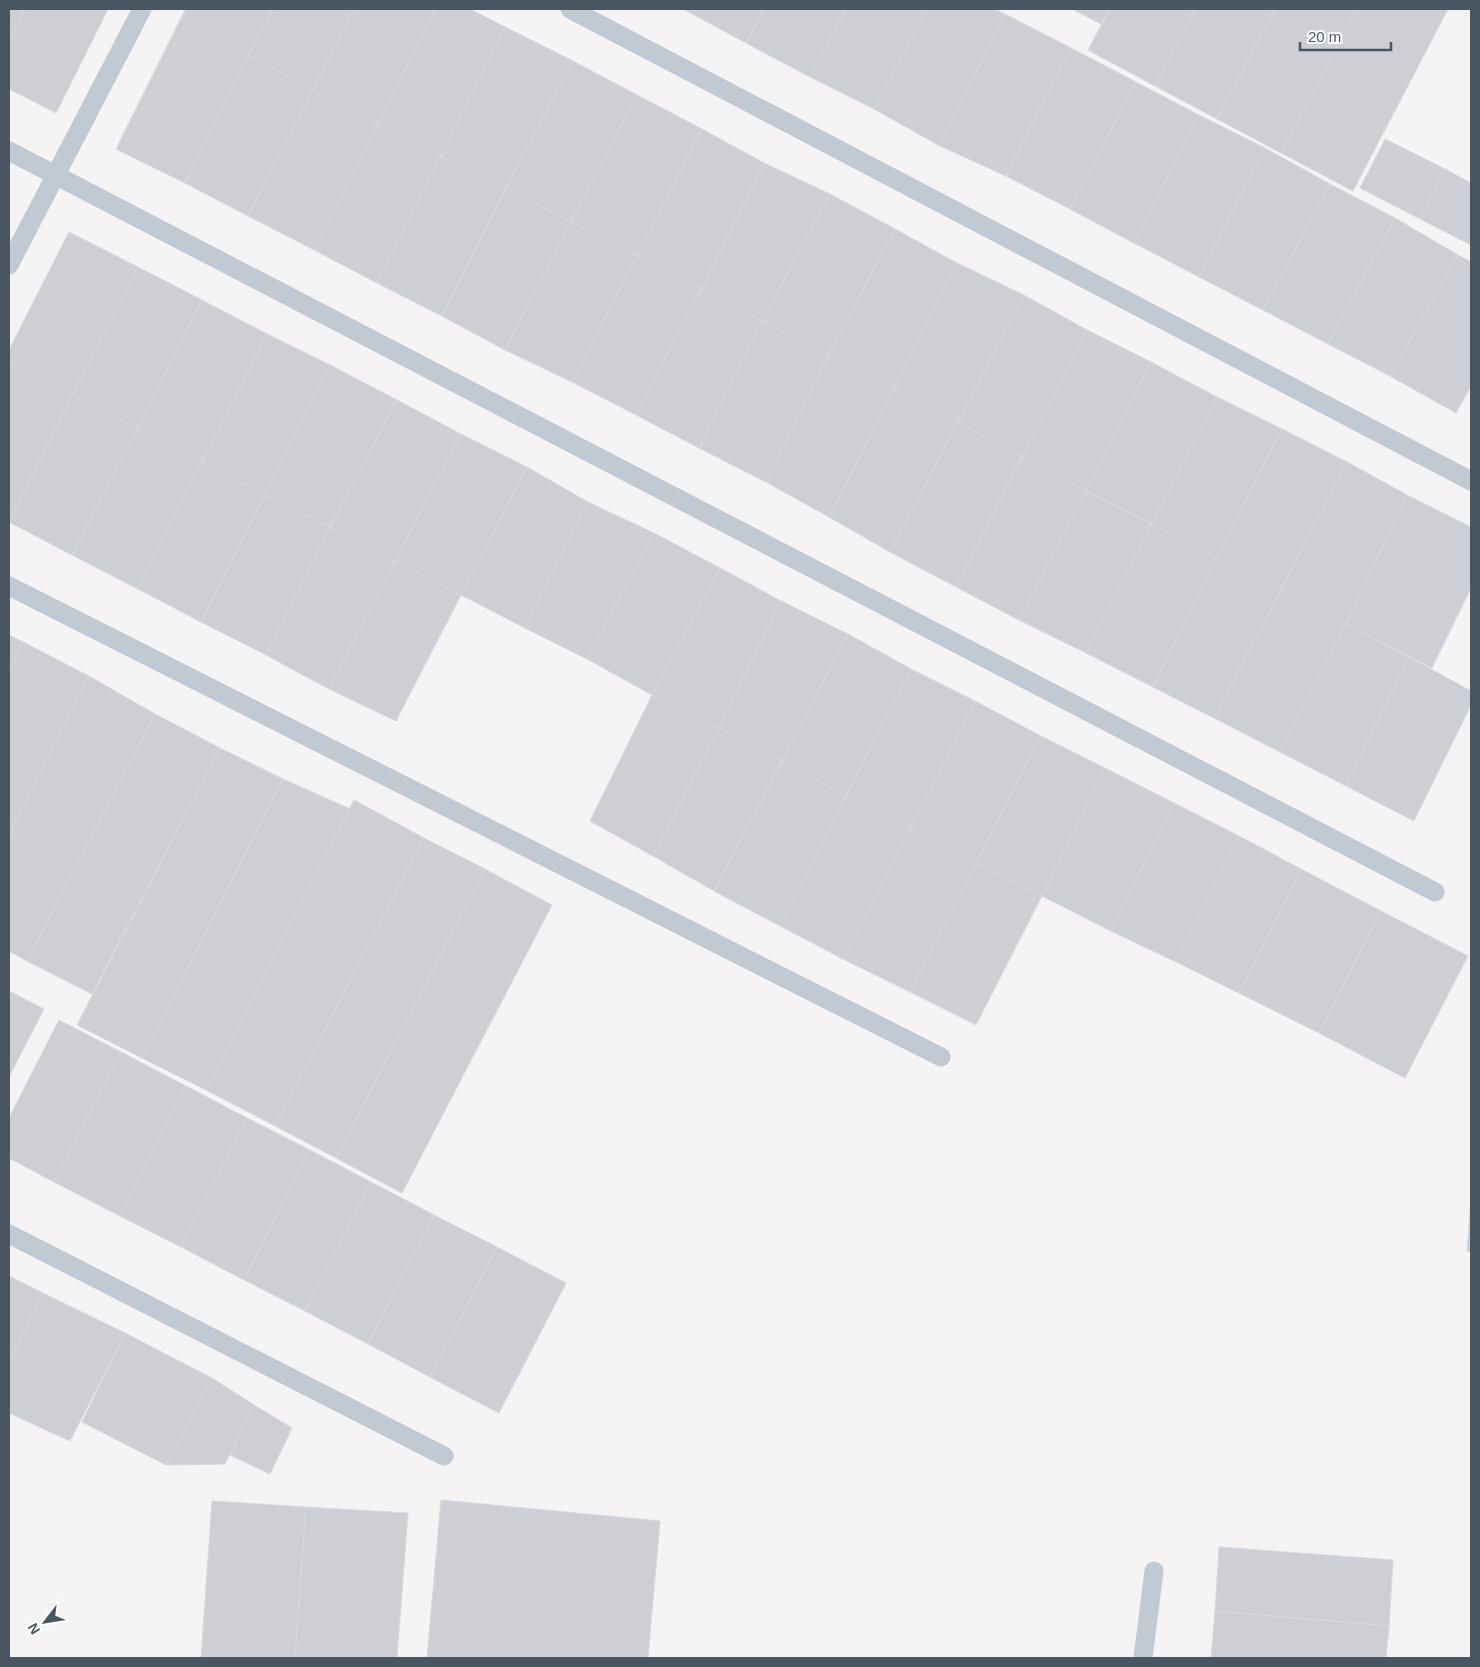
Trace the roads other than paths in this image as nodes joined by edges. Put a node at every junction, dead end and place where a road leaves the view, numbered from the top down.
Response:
1 (142, 9) edge
2 (570, 9) edge
3 (9, 150) edge
4 (56, 175) junction
5 (9, 265) edge
6 (1471, 481) edge
7 (9, 586) edge
8 (1434, 892) dead end
9 (941, 1057) dead end
10 (9, 1234) edge
11 (444, 1456) dead end
12 (1154, 1570) dead end
13 (1143, 1658) edge

1 - 4 lane
2 - 6 lane
3 - 4 lane
4 - 5 lane
4 - 8 lane
7 - 9 lane
10 - 11 lane
12 - 13 lane

